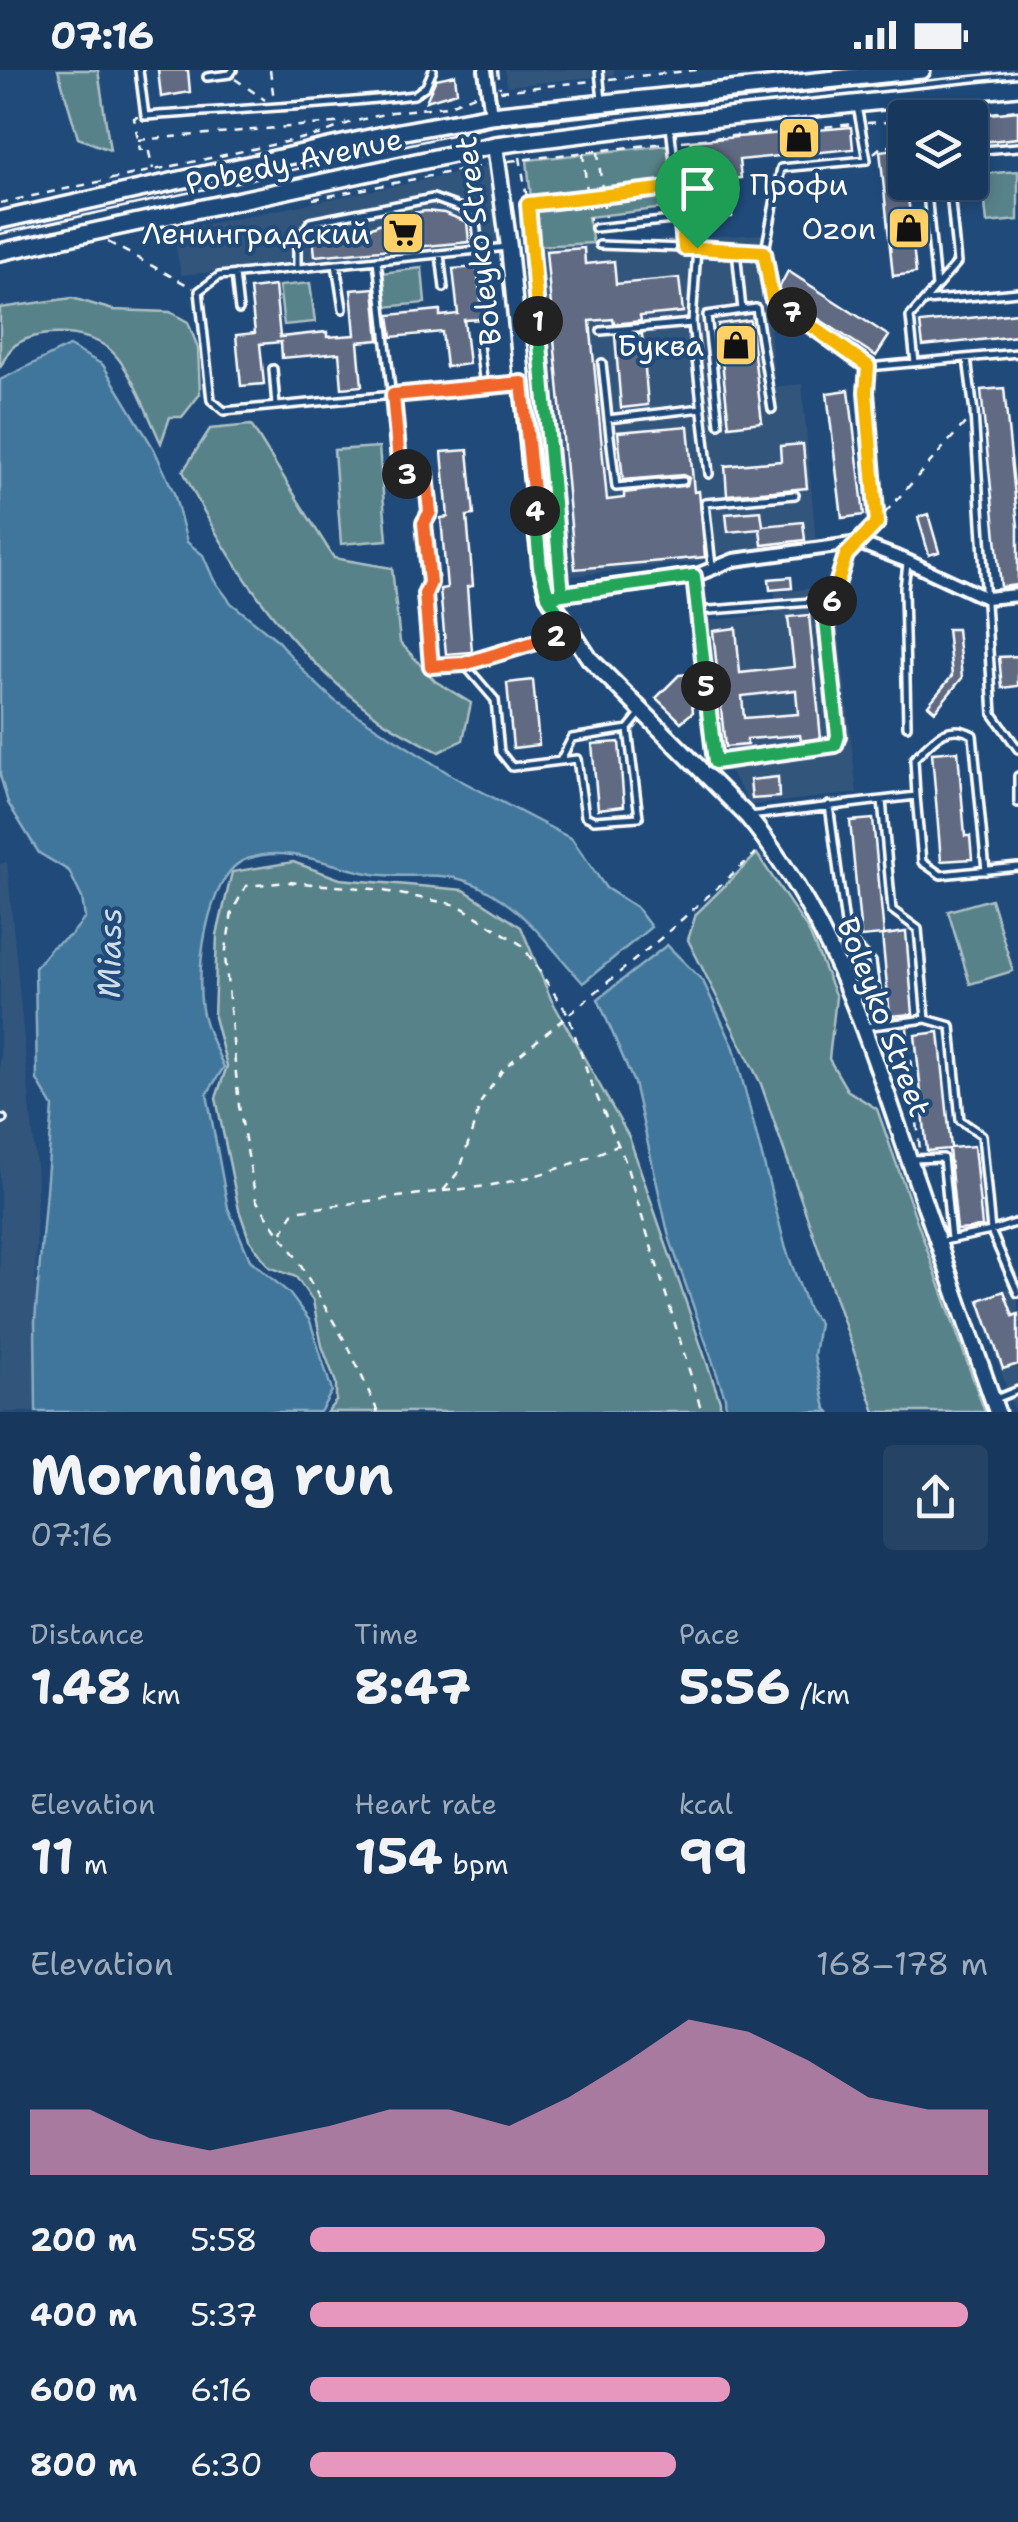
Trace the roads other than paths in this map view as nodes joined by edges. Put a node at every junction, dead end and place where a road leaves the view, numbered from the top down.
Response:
1 (139, 70) edge
2 (433, 70) edge
3 (485, 70) edge
4 (599, 70) edge
5 (922, 70) edge
6 (232, 72) edge
7 (821, 74) edge
8 (207, 77) dead end
9 (1018, 87) edge
10 (912, 98) joint
11 (602, 104) junction
12 (857, 104) junction
13 (491, 115) junction
14 (670, 123) junction
15 (496, 145) junction
16 (1018, 147) edge
17 (988, 150) edge
18 (928, 200) edge
19 (951, 200) edge
20 (682, 219) junction
21 (0, 220) edge
22 (593, 228) road end
23 (598, 245) dead end
24 (509, 247) junction
25 (684, 248) junction
26 (697, 248) junction
27 (479, 250) junction
28 (736, 250) junction
29 (0, 252) edge
30 (764, 252) junction
31 (440, 254) junction
32 (377, 260) junction
33 (336, 264) junction
34 (298, 268) junction
35 (235, 274) junction
36 (936, 287) junction
37 (444, 288) dead end
38 (1018, 292) edge
39 (924, 301) junction
40 (343, 308) dead end
41 (239, 310) dead end
42 (742, 310) junction
43 (692, 323) junction
44 (601, 331) dead end
45 (479, 345) dead end
46 (1018, 353) edge
47 (967, 358) junction
48 (915, 363) junction
49 (602, 364) dead end
50 (868, 366) junction
51 (273, 369) dead end
52 (522, 383) junction
53 (484, 387) junction
54 (393, 395) junction
55 (276, 406) junction
56 (702, 408) junction
57 (772, 408) dead end
58 (608, 420) junction
59 (718, 424) dead end
60 (709, 474) dead end
61 (684, 481) dead end
62 (796, 495) dead end
63 (877, 523) road end
64 (907, 561) junction
65 (712, 569) junction
66 (694, 576) junction
67 (555, 594) junction
68 (1018, 595) edge
69 (986, 598) junction
70 (698, 611) junction
71 (569, 632) junction
72 (464, 664) junction
73 (642, 711) junction
74 (908, 726) dead end
75 (628, 729) junction
76 (1015, 738) edge
77 (1018, 750) edge
78 (560, 761) junction
79 (710, 768) junction
80 (1018, 776) edge
81 (916, 796) junction
82 (882, 800) junction
83 (1018, 804) edge
84 (828, 805) junction
85 (747, 816) junction
86 (1018, 867) edge
87 (986, 871) junction
88 (926, 1020) junction
89 (881, 1025) junction
90 (864, 1027) junction
91 (915, 1159) junction
92 (1018, 1222) edge
93 (991, 1231) junction
94 (944, 1241) junction
95 (1018, 1292) edge
96 (1018, 1390) edge
97 (995, 1406) edge

1 - 2 lane
3 - 13 street, Boleyko Street
4 - 11 lane
5 - 7 main road, Pobedy Avenue
6 - 8 lane
7 - 11 main road, Pobedy Avenue
9 - 10 main road, Pobedy Avenue
10 - 12 main road, Pobedy Avenue
11 - 13 main road, Pobedy Avenue
12 - 14 main road, Pobedy Avenue
12 - 30 lane
13 - 15 main road, Boleyko Street
13 - 21 main road, Pobedy Avenue
14 - 15 main road, Pobedy Avenue
14 - 20 lane
15 - 24 street, Boleyko Street
15 - 29 main road, Pobedy Avenue
16 - 17 lane
18 - 36 lane
19 - 36 lane
20 - 22 lane
20 - 25 lane
23 - 25 lane
24 - 27 lane
24 - 52 street, Boleyko Street
25 - 26 lane
26 - 28 lane
26 - 43 lane
27 - 31 lane
27 - 34 lane
28 - 30 lane
28 - 42 lane
30 - 50 lane
31 - 32 lane
31 - 37 lane
32 - 33 lane
32 - 54 lane
33 - 34 lane
33 - 40 lane
34 - 35 lane
35 - 41 lane
35 - 55 lane
36 - 39 lane
38 - 39 lane
39 - 48 lane
42 - 57 lane
42 - 59 lane
43 - 44 lane
43 - 56 lane
45 - 53 lane
46 - 47 lane
47 - 48 lane
47 - 69 lane
48 - 50 lane
49 - 58 lane
50 - 63 lane
51 - 55 lane
52 - 53 lane
52 - 67 street, Boleyko Street
53 - 54 lane
54 - 55 lane
54 - 72 lane
56 - 58 lane
56 - 60 lane
58 - 61 lane
62 - 65 lane
64 - 65 street
64 - 69 street
64 - 74 lane
65 - 66 street
66 - 67 street
66 - 70 lane
67 - 71 street, Boleyko Street
68 - 69 street
69 - 76 lane
70 - 79 lane
70 - 79 lane
71 - 72 lane
71 - 73 street, Boleyko Street
72 - 78 lane
73 - 75 lane
73 - 79 street, Boleyko Street
75 - 78 lane
75 - 78 lane
76 - 77 lane
79 - 85 street, Boleyko Street
80 - 83 lane
81 - 82 lane
81 - 87 lane
81 - 87 lane
82 - 84 lane
82 - 88 lane
84 - 85 lane
84 - 89 lane
85 - 90 street, Boleyko Street
86 - 87 lane
88 - 89 lane
88 - 93 lane
89 - 90 lane
90 - 91 street, Boleyko Street
91 - 94 street, Boleyko Street
91 - 94 lane
92 - 93 lane
93 - 94 lane
93 - 95 lane
94 - 97 street, Boleyko Street
96 - 97 lane

